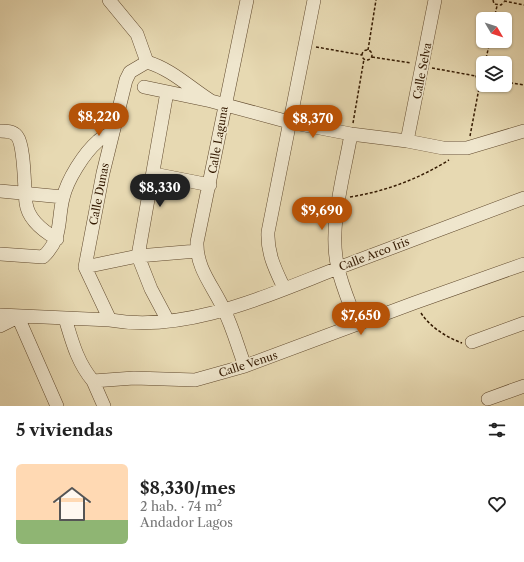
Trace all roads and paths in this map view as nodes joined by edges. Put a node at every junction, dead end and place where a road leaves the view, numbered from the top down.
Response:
1 (109, 0) edge
2 (247, 0) edge
3 (314, 0) edge
4 (376, 0) edge
5 (435, 0) edge
6 (492, 0) edge
7 (504, 0) edge
8 (524, 5) edge
9 (497, 6) junction
10 (496, 12) edge
11 (305, 46) junction
12 (368, 50) junction
13 (362, 55) junction
14 (364, 60) junction
15 (147, 62) junction
16 (512, 83) edge
17 (524, 85) edge
18 (144, 87) dead end
19 (167, 92) junction
20 (478, 92) edge
21 (211, 101) junction
22 (225, 105) junction
23 (289, 122) junction
24 (0, 131) edge
25 (524, 131) edge
26 (114, 132) junction
27 (351, 134) junction
28 (407, 141) junction
29 (467, 148) junction
30 (154, 174) junction
31 (210, 185) junction
32 (0, 191) edge
33 (26, 193) junction
34 (63, 197) junction
35 (524, 198) edge
36 (340, 199) junction
37 (56, 239) junction
38 (197, 251) junction
39 (0, 254) edge
40 (138, 256) junction
41 (524, 264) edge
42 (85, 267) junction
43 (338, 268) junction
44 (284, 288) junction
45 (414, 303) junction
46 (224, 310) junction
47 (0, 315) edge
48 (109, 316) junction
49 (18, 318) junction
50 (65, 318) junction
51 (168, 321) junction
52 (524, 323) edge
53 (357, 324) junction
54 (0, 326) edge
55 (472, 342) joint
56 (244, 366) junction
57 (93, 381) junction
58 (524, 386) edge
59 (488, 399) dead end
60 (57, 406) edge
61 (104, 406) edge

1 - 15 street
2 - 22 street, Calle Laguna
3 - 11 street
4 - 12 path
5 - 28 street, Calle Selva
6 - 9 path
7 - 8 path
7 - 9 path
9 - 10 path
11 - 13 path
11 - 23 street
12 - 13 path
12 - 14 path
13 - 14 path
14 - 27 path
15 - 21 street
15 - 26 street, Calle Dunas
16 - 17 path
18 - 19 street
19 - 21 street
19 - 30 street
20 - 29 path
21 - 22 street
22 - 23 street
22 - 31 street, Calle Laguna
23 - 27 street
23 - 44 street
24 - 33 street
25 - 29 street
26 - 34 street
26 - 42 street, Calle Dunas
27 - 28 street
27 - 36 street
28 - 29 street
29 - 36 path
30 - 31 street
30 - 40 street
31 - 38 street, Calle Laguna
32 - 33 street
33 - 34 street
33 - 37 street
34 - 37 street
35 - 43 street, Calle Arco Iris
36 - 43 street
37 - 39 street
38 - 40 street
38 - 46 street, Calle Laguna
40 - 42 street
40 - 51 street
41 - 45 street, Calle Venus
42 - 48 street
43 - 44 street, Calle Arco Iris
43 - 53 street
44 - 46 street, Calle Arco Iris
45 - 53 street, Calle Venus
45 - 55 path
46 - 51 street, Calle Arco Iris
46 - 56 street, Calle Laguna
47 - 49 street
48 - 50 street, Calle Arco Iris
48 - 51 street, Calle Arco Iris
49 - 50 street
49 - 54 street
49 - 60 street
50 - 57 street
52 - 55 street
53 - 56 street, Calle Venus
56 - 57 street, Calle Venus
57 - 61 street
58 - 59 street

